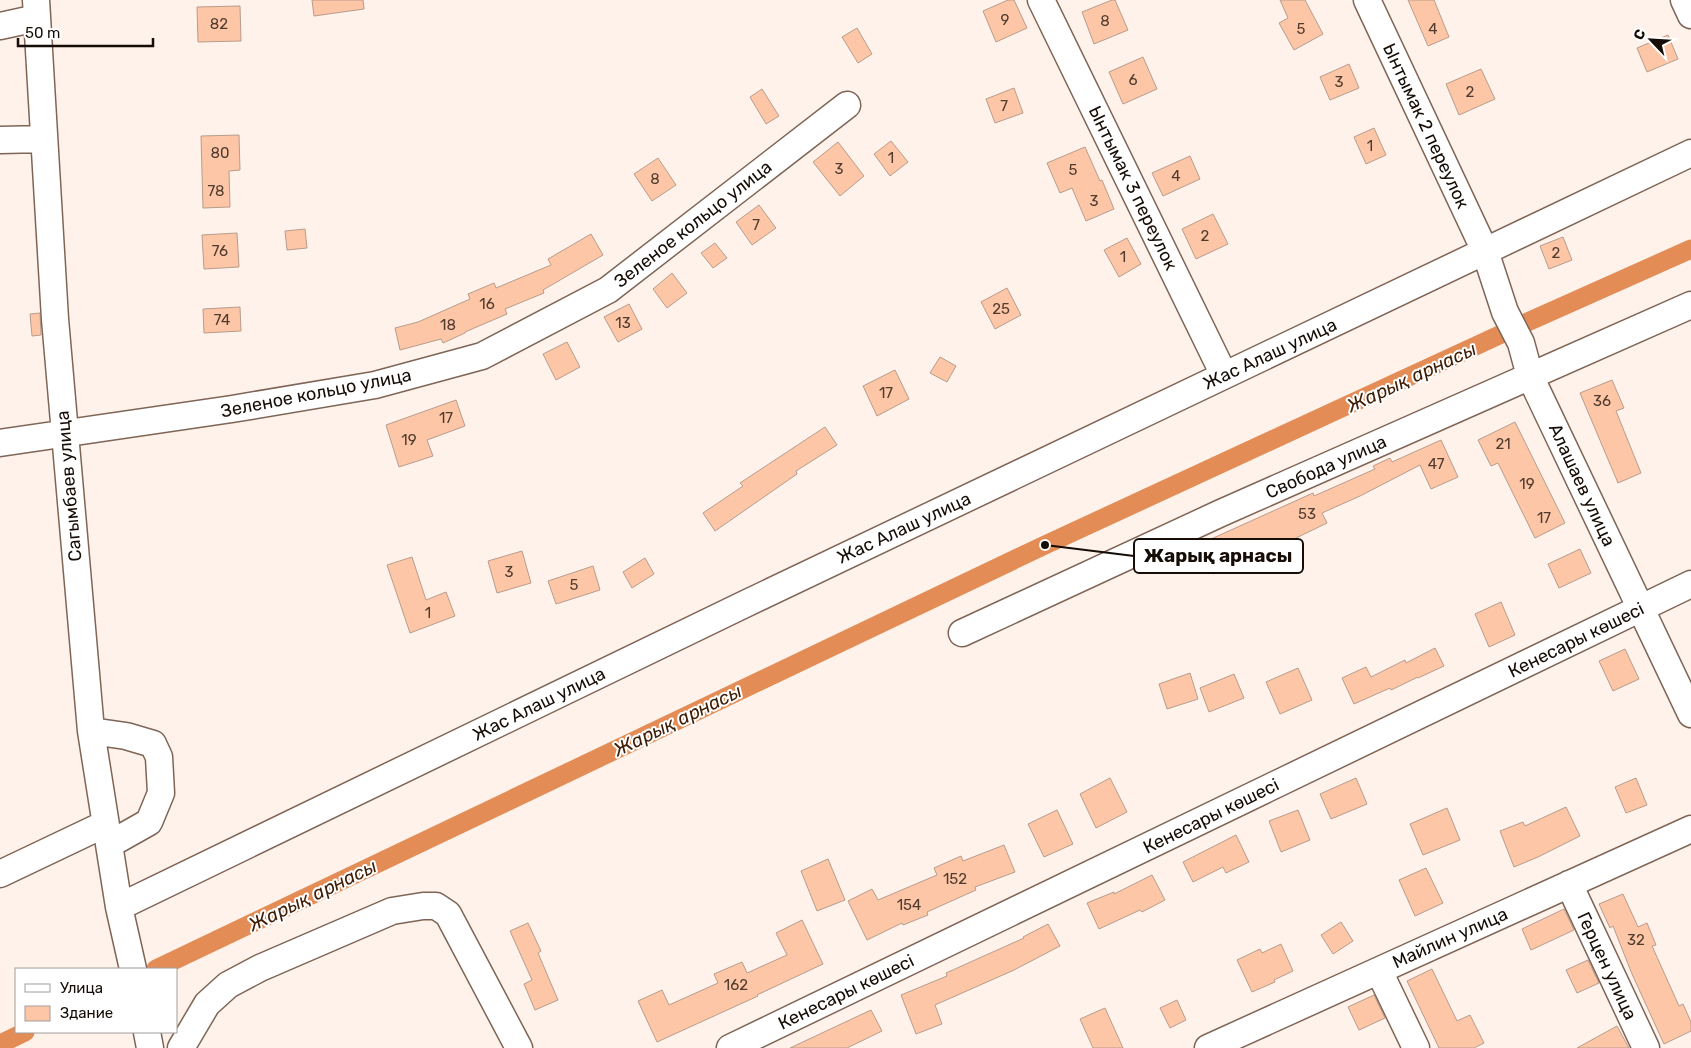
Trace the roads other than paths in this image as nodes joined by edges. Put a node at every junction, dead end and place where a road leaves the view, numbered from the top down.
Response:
1 (1041, 0) edge
2 (1367, 0) edge
3 (1684, 0) edge
4 (36, 9) edge
5 (1691, 15) edge
6 (0, 26) edge
7 (847, 105) dead end
8 (44, 139) junction
9 (0, 140) edge
10 (1691, 153) edge
11 (1485, 251) junction
12 (1691, 305) edge
13 (1224, 375) junction
14 (1530, 376) junction
15 (64, 433) junction
16 (0, 443) edge
17 (1691, 584) edge
18 (1641, 609) junction
19 (962, 633) dead end
20 (1691, 714) edge
21 (91, 731) junction
22 (1691, 829) edge
23 (107, 834) junction
24 (0, 874) edge
25 (1569, 884) junction
26 (119, 907) junction
27 (132, 968) edge
28 (1379, 971) junction
29 (147, 1033) edge
30 (150, 1048) edge
31 (181, 1048) edge
32 (519, 1048) edge
33 (730, 1048) edge
34 (1208, 1048) edge
35 (1416, 1048) edge
36 (1646, 1048) edge

1 - 13 street, Ынтымак 3 переулок
2 - 11 street, Ынтымак 2 переулок
3 - 5 street
4 - 6 street
4 - 8 street, Сагымбаев улица
7 - 15 street, Зеленое кольцо улица
8 - 9 street
8 - 15 street, Сагымбаев улица
10 - 11 street, Жас Алаш улица
11 - 13 street, Жас Алаш улица
11 - 14 street, Алашаев улица
12 - 14 street, Свобода улица
13 - 26 street, Жас Алаш улица
14 - 18 street, Алашаев улица
14 - 19 street, Свобода улица
15 - 16 street, Зеленое кольцо улица
15 - 21 street, Сагымбаев улица
17 - 18 street, Кенесары көшесі
18 - 20 street, Алашаев улица
18 - 33 street, Кенесары көшесі
21 - 23 street, Сагымбаев улица
21 - 23 street
22 - 25 street, Майлин улица
23 - 24 street
23 - 26 street, Сагымбаев улица
25 - 28 street, Майлин улица
25 - 36 street, Герцен улица
26 - 27 street, Сагымбаев улица
28 - 34 street, Майлин улица
28 - 35 street
29 - 30 street
31 - 32 street

